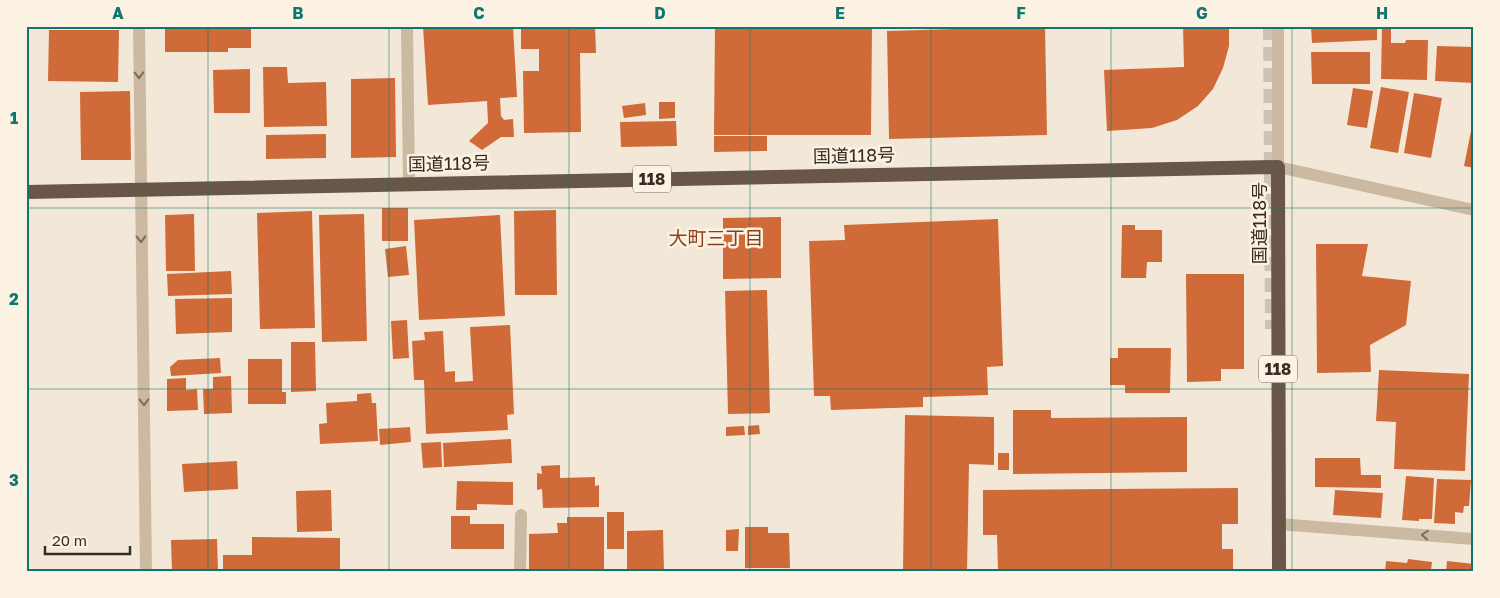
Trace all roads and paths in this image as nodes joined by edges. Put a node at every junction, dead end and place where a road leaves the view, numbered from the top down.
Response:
1 (139, 26) edge
2 (407, 26) edge
3 (1278, 26) edge
4 (1278, 167) junction
5 (409, 184) junction
6 (140, 190) junction
7 (26, 192) edge
8 (1474, 210) edge
9 (521, 515) dead end
10 (1278, 524) junction
11 (1474, 539) edge
12 (146, 572) edge
13 (520, 572) edge
14 (1278, 572) edge

1 -> 6 street
2 - 5 street
3 - 4 street
4 - 5 highway, 国道118号 / 118
4 - 8 street
4 - 10 highway, 国道118号 / 118
5 - 6 highway, 国道118号 / 118
6 - 7 highway, 国道118号 / 118
6 -> 12 street
9 - 13 street
11 -> 10 street
10 - 14 highway, 国道118号 / 118

